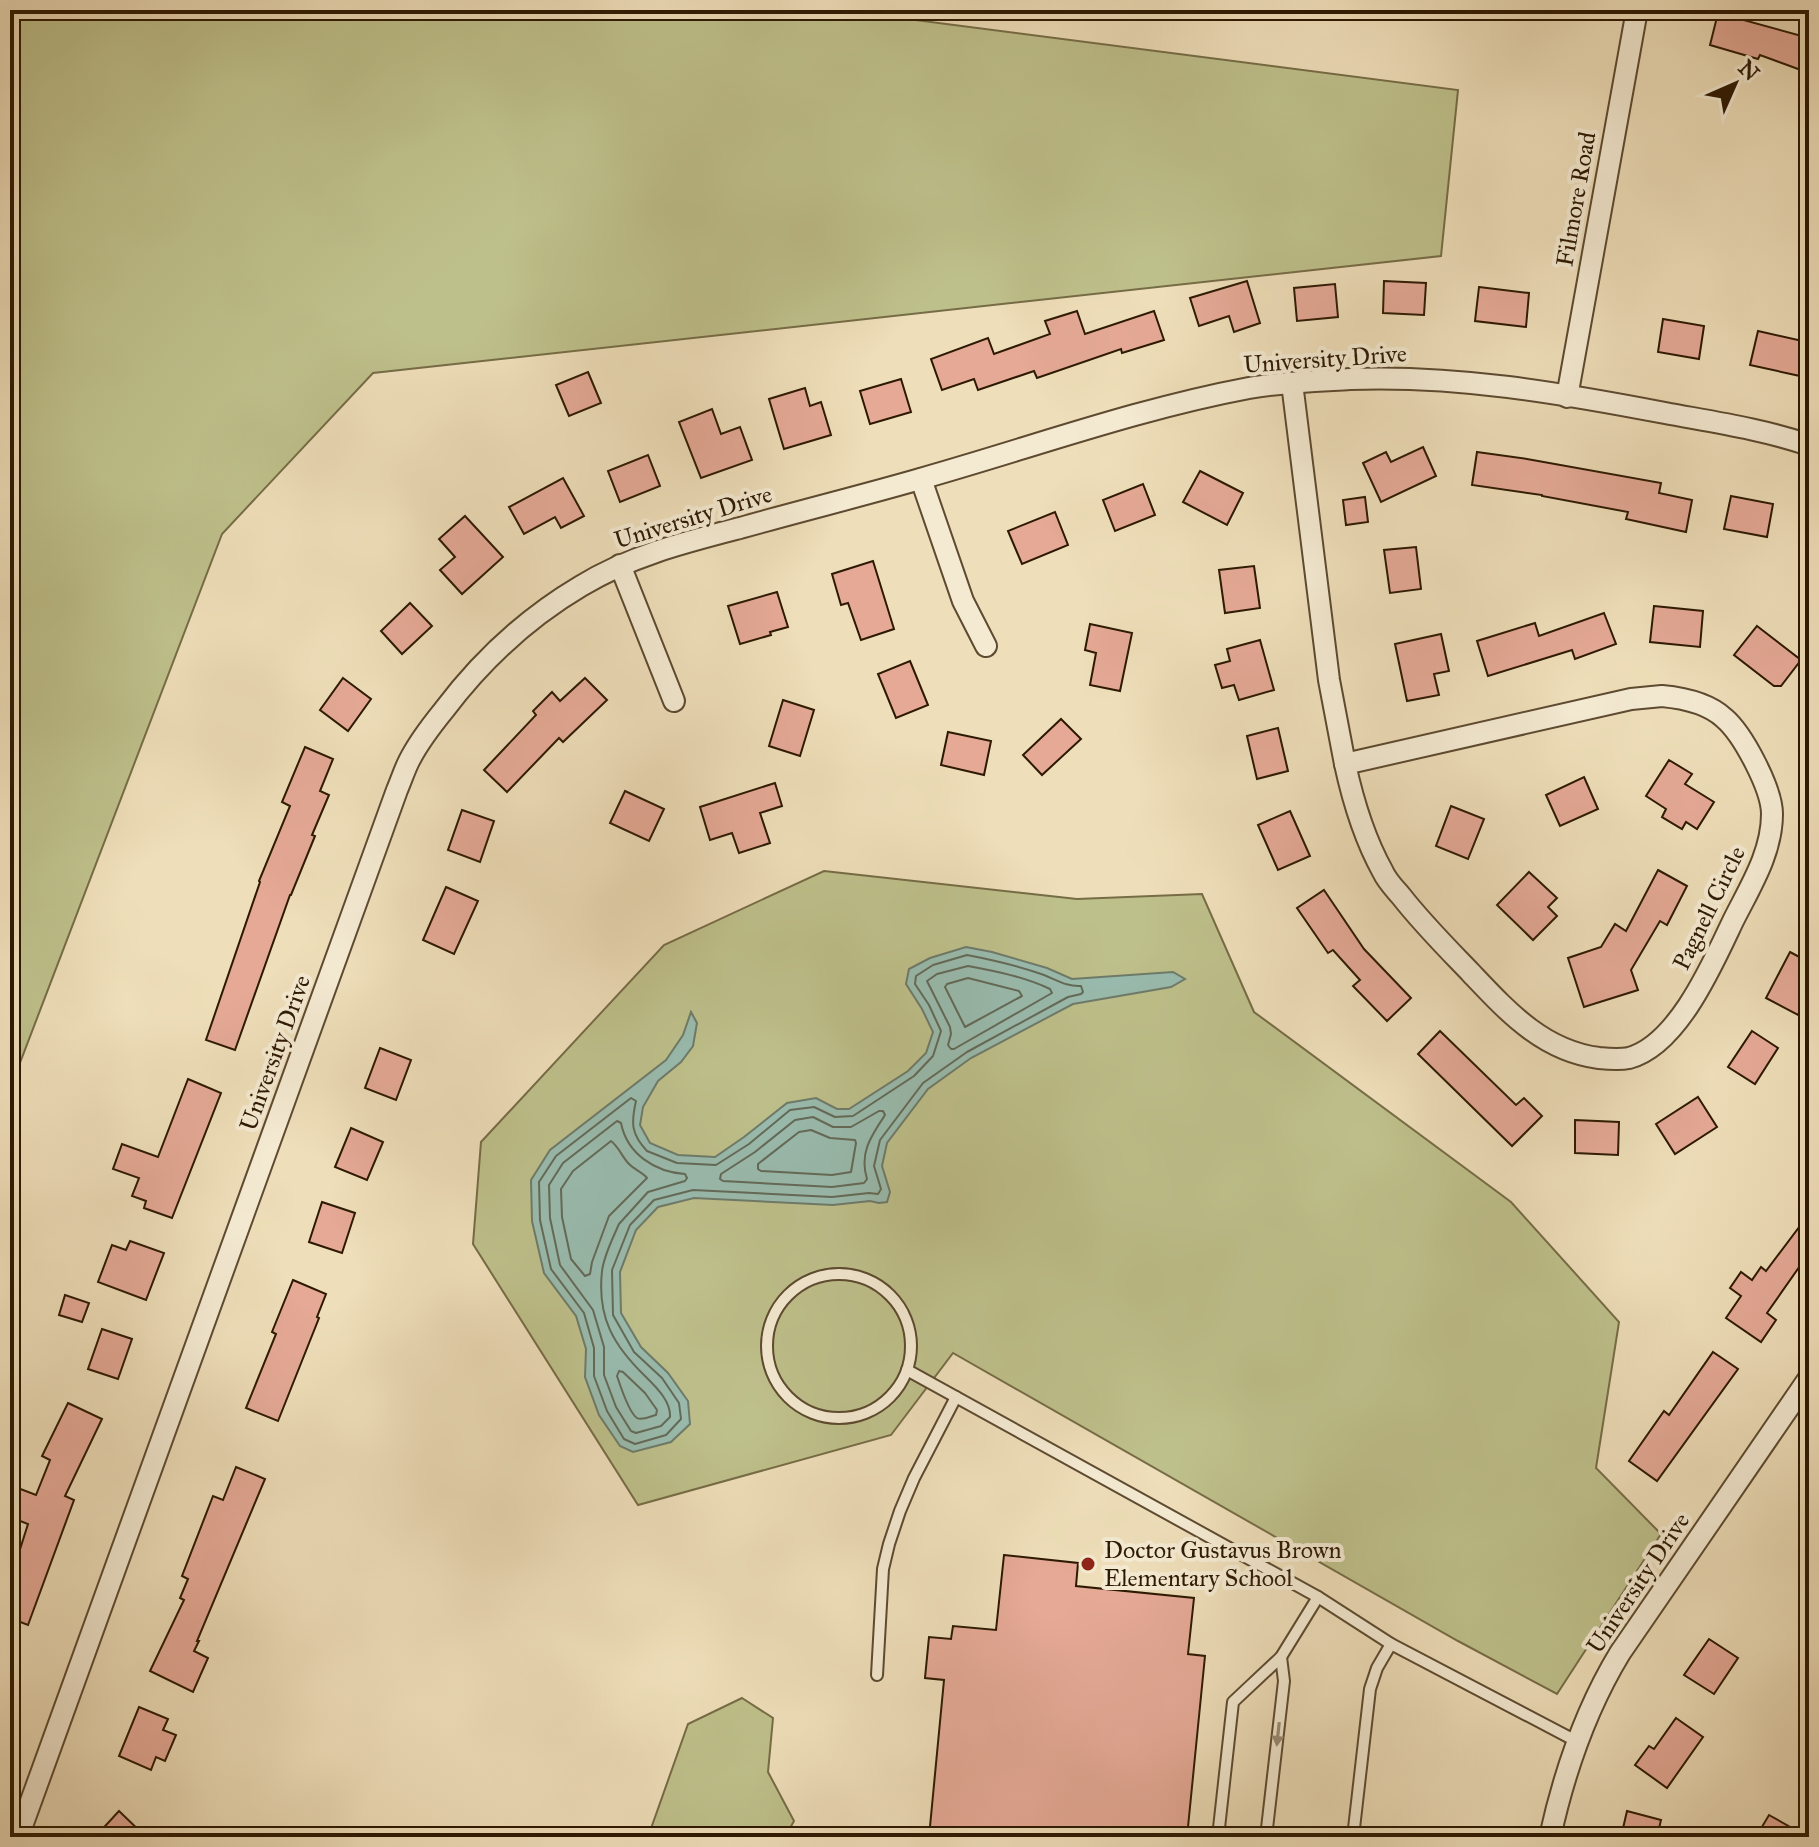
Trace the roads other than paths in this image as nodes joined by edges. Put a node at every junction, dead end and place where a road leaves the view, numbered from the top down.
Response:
1 (1637, 10) edge
2 (1292, 383) junction
3 (1567, 397) junction
4 (1809, 445) edge
5 (921, 479) junction
6 (620, 565) junction
7 (986, 646) dead end
8 (674, 701) dead end
9 (1345, 764) junction
10 (907, 1370) junction
11 (1806, 1388) edge
12 (956, 1397) junction
13 (1318, 1597) junction
14 (1391, 1644) junction
15 (1281, 1657) junction
16 (877, 1675) dead end
17 (1578, 1742) junction
18 (18, 1837) edge
19 (1218, 1837) edge
20 (1266, 1837) edge
21 (1353, 1837) edge
22 (1550, 1837) edge

1 - 3 street, Filmore Road
2 - 3 street, University Drive
2 - 5 street, University Drive
2 - 9 street, Pagnell Circle
3 - 4 street, University Drive
5 - 6 street, University Drive
5 - 7 street
6 - 8 street
6 - 18 street, University Drive
9 - 9 street, Pagnell Circle
10 - 10 lane
10 - 12 lane
11 - 17 street, University Drive
12 - 13 lane
12 - 16 lane
13 - 14 lane
13 - 15 lane
14 - 17 lane
14 - 21 lane
15 - 19 lane
15 -> 20 lane
17 - 22 street, University Drive

